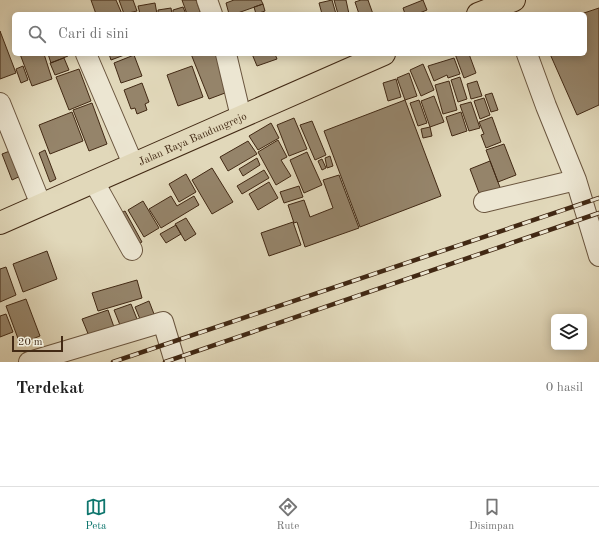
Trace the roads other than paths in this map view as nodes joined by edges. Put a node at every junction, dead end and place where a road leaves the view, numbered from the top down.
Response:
1 (208, 0) edge
2 (512, 5) edge
3 (211, 12) edge
4 (486, 12) edge
5 (87, 56) edge
6 (226, 56) edge
7 (379, 56) edge
8 (528, 56) edge
9 (0, 103) edge
10 (241, 117) junction
11 (133, 164) junction
12 (576, 180) junction
13 (94, 182) junction
14 (484, 202) dead end
15 (41, 205) junction
16 (0, 223) edge
17 (595, 229) edge
18 (132, 250) dead end
19 (599, 256) edge
20 (29, 362) edge
21 (175, 362) edge

1 - 3 street
2 - 4 main road
5 - 11 street
6 - 10 street
7 - 10 main road, Jalan Raya Bandungrejo
8 - 12 street
9 - 15 street
10 - 11 main road, Jalan Raya Bandungrejo
11 - 13 main road, Jalan Raya Bandungrejo
12 - 14 street
12 - 17 street
13 - 15 main road, Jalan Raya Bandungrejo
13 - 18 street
15 - 16 main road, Jalan Raya Bandungrejo
17 - 19 street
20 - 21 street

